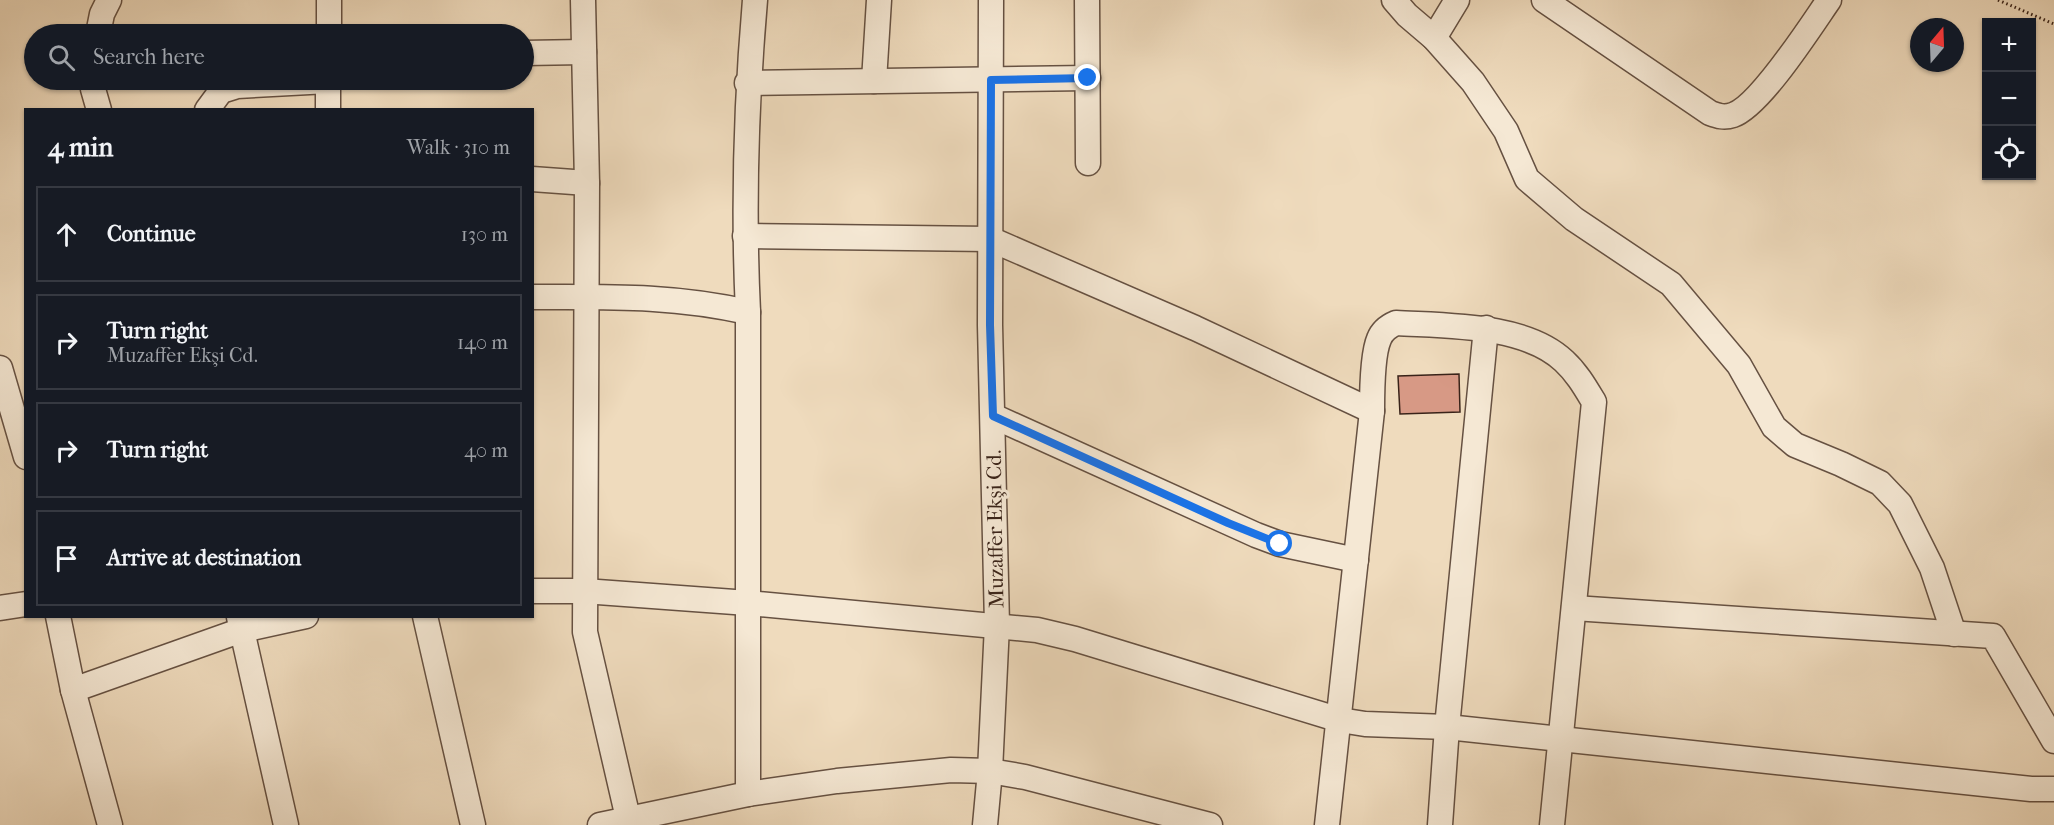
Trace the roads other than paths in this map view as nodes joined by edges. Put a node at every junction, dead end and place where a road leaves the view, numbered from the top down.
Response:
1 (109, 0) edge
2 (329, 0) edge
3 (583, 0) edge
4 (755, 0) edge
5 (879, 0) edge
6 (991, 0) edge
7 (1087, 0) edge
8 (1394, 0) edge
9 (1457, 0) edge
10 (1544, 0) edge
11 (1829, 0) edge
12 (100, 24) edge
13 (329, 24) edge
14 (1434, 38) junction
15 (584, 52) junction
16 (534, 53) edge
17 (1088, 78) junction
18 (991, 80) junction
19 (874, 81) junction
20 (747, 83) junction
21 (93, 90) edge
22 (224, 90) edge
23 (328, 90) edge
24 (98, 108) edge
25 (208, 108) edge
26 (328, 108) edge
27 (1088, 163) dead end
28 (534, 179) edge
29 (588, 183) junction
30 (745, 236) junction
31 (990, 239) junction
32 (534, 297) edge
33 (586, 297) junction
34 (748, 312) junction
35 (1486, 328) junction
36 (0, 368) edge
37 (1372, 411) junction
38 (993, 416) junction
39 (24, 448) edge
40 (1356, 560) junction
41 (534, 591) edge
42 (584, 591) junction
43 (748, 603) junction
44 (24, 604) edge
45 (0, 608) edge
46 (1574, 608) junction
47 (58, 618) edge
48 (287, 618) edge
49 (424, 618) edge
50 (241, 623) edge
51 (996, 626) junction
52 (1954, 634) junction
53 (73, 690) junction
54 (1340, 720) junction
55 (1447, 727) junction
56 (1561, 739) junction
57 (2054, 741) edge
58 (990, 771) junction
59 (2054, 789) edge
60 (748, 794) junction
61 (628, 818) junction
62 (110, 825) edge
63 (286, 825) edge
64 (473, 825) edge
65 (600, 825) edge
66 (985, 825) edge
67 (1210, 825) edge
68 (1327, 825) edge
69 (1440, 825) edge
70 (1552, 825) edge

1 - 12 street
2 - 13 street
3 - 15 street
4 - 20 street
5 - 19 street
6 - 18 street, Muzaffer Ekşi Cd.
7 - 17 street
8 - 14 street
9 - 14 street
10 - 11 street
14 - 52 street
15 - 16 street
15 - 29 street
17 - 18 street
17 - 27 street
18 - 19 street
18 - 31 street, Muzaffer Ekşi Cd.
19 - 20 street
20 - 30 street
21 - 24 street
22 - 25 street
23 - 26 street
28 - 29 street
29 - 33 street
30 - 31 street
30 - 34 street
31 - 37 street
31 - 38 street, Muzaffer Ekşi Cd.
32 - 33 street
33 - 34 street
33 - 42 street
34 - 43 street
35 - 37 street
35 - 46 street
35 - 55 street
36 - 39 street
37 - 40 street
38 - 40 street
38 - 51 street, Muzaffer Ekşi Cd.
40 - 54 street
41 - 42 street
42 - 43 street
42 - 61 street
43 - 51 street
43 - 60 street
44 - 45 street
46 - 52 street
46 - 56 street
47 - 53 street
48 - 50 street
49 - 64 street
50 - 53 street
50 - 63 street
51 - 54 street
51 - 58 street, Muzaffer Ekşi Cd.
52 - 57 street
53 - 62 street
54 - 55 street
54 - 68 street
55 - 56 street
55 - 69 street
56 - 59 street
56 - 70 street
58 - 60 street
58 - 66 street, Muzaffer Ekşi Cd.
58 - 67 street
60 - 61 street
61 - 65 street

